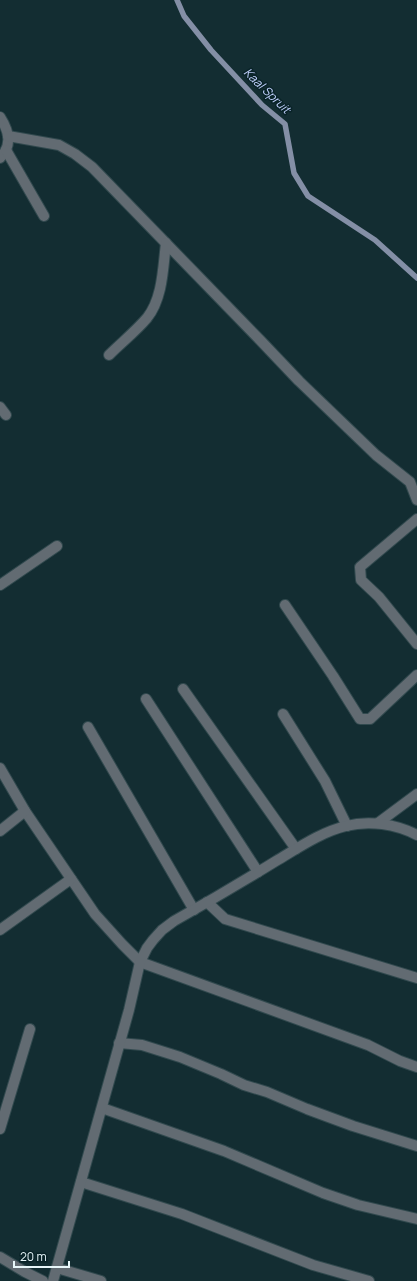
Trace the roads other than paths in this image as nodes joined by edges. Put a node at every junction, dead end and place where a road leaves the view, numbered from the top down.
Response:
1 (0, 117) edge
2 (8, 136) junction
3 (3, 154) edge
4 (44, 216) dead end
5 (166, 243) junction
6 (109, 355) dead end
7 (417, 500) edge
8 (417, 519) edge
9 (57, 546) dead end
10 (0, 585) edge
11 (285, 605) dead end
12 (417, 644) edge
13 (417, 675) edge
14 (184, 689) dead end
15 (146, 699) dead end
16 (283, 714) dead end
17 (88, 727) dead end
18 (0, 768) edge
19 (417, 794) edge
20 (25, 811) junction
21 (378, 823) junction
22 (347, 826) junction
23 (0, 831) edge
24 (417, 835) edge
25 (296, 849) junction
26 (258, 872) junction
27 (71, 879) junction
28 (207, 902) junction
29 (194, 910) junction
30 (0, 930) edge
31 (140, 962) junction
32 (417, 978) edge
33 (30, 1029) dead end
34 (119, 1042) junction
35 (417, 1067) edge
36 (102, 1108) junction
37 (0, 1129) edge
38 (417, 1146) edge
39 (81, 1182) junction
40 (417, 1218) edge
41 (0, 1256) edge
42 (57, 1268) junction
43 (43, 1281) edge
44 (53, 1281) edge
45 (101, 1281) edge
46 (369, 1281) edge

1 - 2 street
2 - 3 street
2 - 5 street
3 - 4 street
5 - 6 street
5 - 7 street
8 - 12 street
9 - 10 street
11 - 13 street
14 - 25 street
15 - 26 street
16 - 22 street
17 - 29 street
18 - 20 street
19 - 21 street
20 - 23 street
20 - 27 street
21 - 22 street
21 - 24 street
22 - 25 street
25 - 26 street
26 - 28 street
27 - 30 street
27 - 31 street
28 - 29 street
28 - 32 street
29 - 31 street
31 - 34 street
31 - 35 street
33 - 37 street
34 - 36 street
34 - 38 street
36 - 39 street
36 - 40 street
39 - 42 street
39 - 46 street
41 - 43 street
42 - 44 street
42 - 45 street

